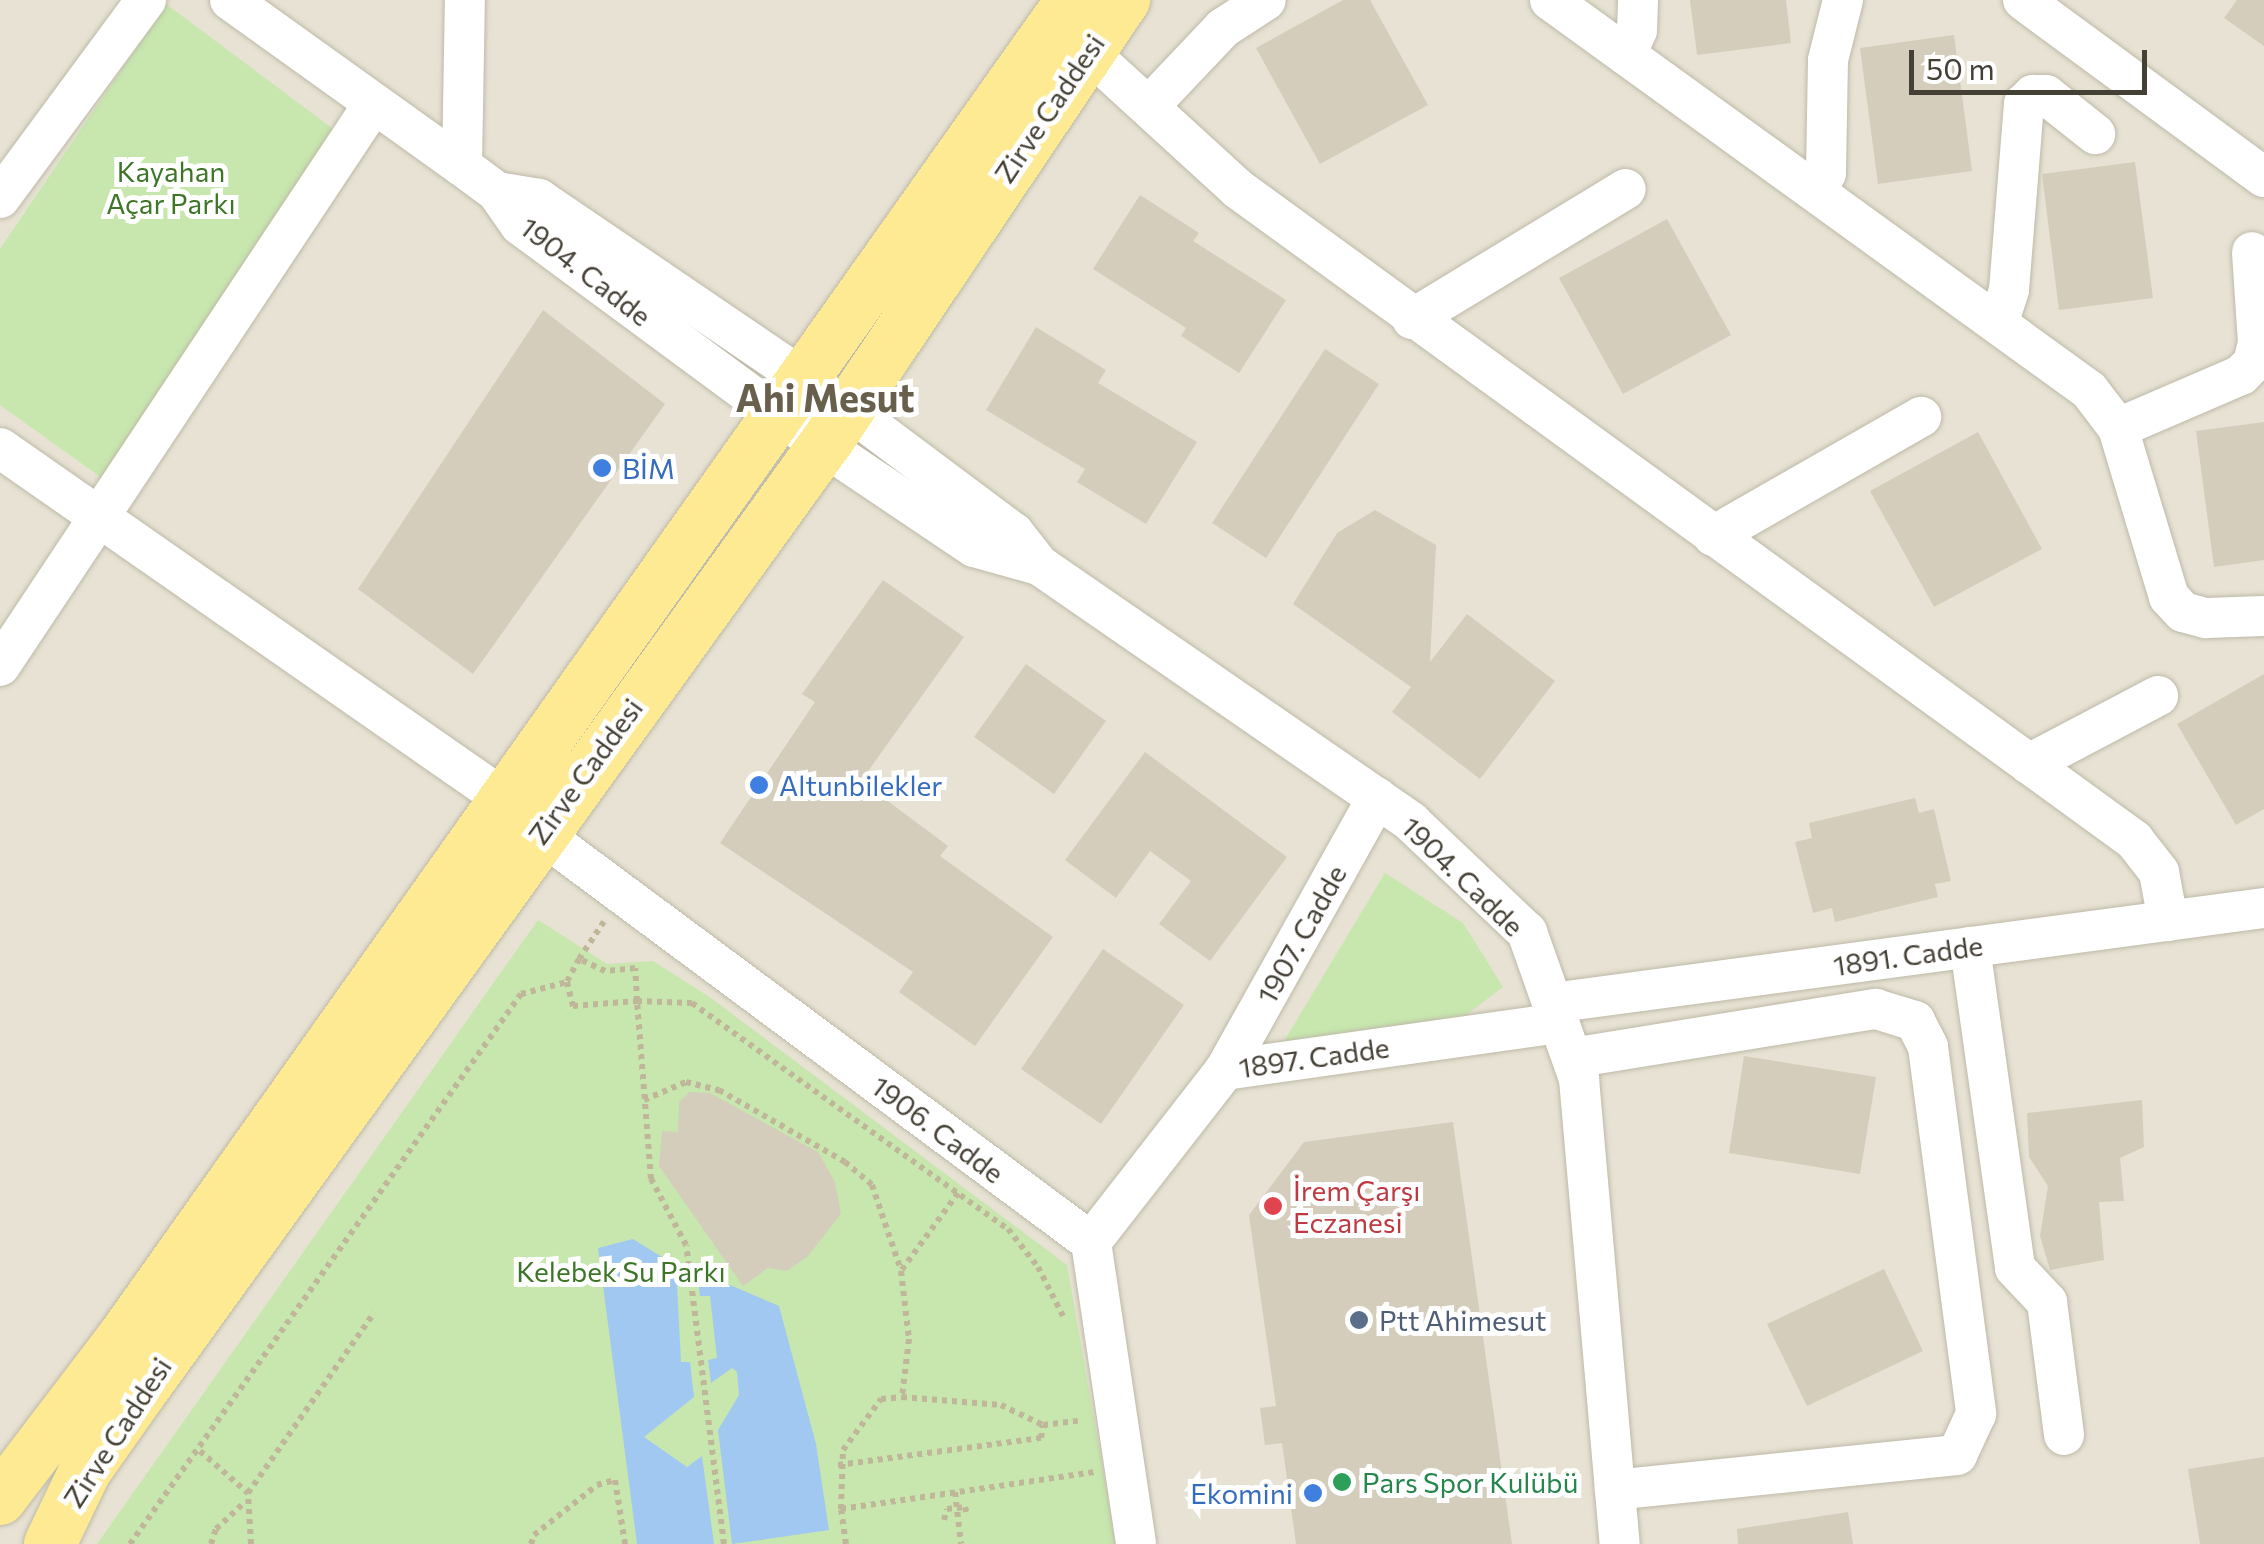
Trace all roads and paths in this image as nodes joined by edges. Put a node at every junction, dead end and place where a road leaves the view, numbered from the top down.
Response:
1 (146, 0) edge
2 (230, 0) edge
3 (465, 0) edge
4 (1072, 0) edge
5 (1124, 0) edge
6 (1266, 0) edge
7 (1550, 0) edge
8 (1638, 0) edge
9 (1844, 0) edge
10 (2023, 0) edge
11 (1087, 51) junction
12 (1626, 55) junction
13 (1151, 104) junction
14 (372, 106) junction
15 (2095, 134) dead end
16 (462, 166) junction
17 (2264, 176) edge
18 (1626, 189) dead end
19 (1816, 192) junction
20 (0, 198) edge
21 (2252, 252) dead end
22 (1412, 318) junction
23 (1998, 324) junction
24 (792, 397) junction
25 (1921, 418) dead end
26 (836, 427) junction
27 (2118, 428) junction
28 (0, 448) edge
29 (98, 517) junction
30 (1713, 536) junction
31 (2264, 616) edge
32 (0, 666) edge
33 (2158, 696) dead end
34 (2030, 764) junction
35 (1377, 798) junction
36 (522, 816) junction
37 (622, 894) junction
38 (2264, 908) edge
39 (2168, 920) junction
40 (1970, 947) junction
41 (579, 959) junction
42 (568, 982) junction
43 (637, 1001) junction
44 (1561, 1028) junction
45 (1225, 1070) junction
46 (644, 1100) junction
47 (958, 1192) junction
48 (1091, 1242) junction
49 (901, 1271) junction
50 (374, 1313) dead end
51 (1066, 1329) dead end
52 (902, 1397) junction
53 (1078, 1402) dead end
54 (1081, 1420) junction
55 (1043, 1425) junction
56 (2064, 1436) dead end
57 (1084, 1438) dead end
58 (200, 1451) junction
59 (1087, 1455) dead end
60 (838, 1465) junction
61 (1614, 1490) junction
62 (955, 1492) junction
63 (248, 1493) junction
64 (0, 1499) edge
65 (245, 1502) junction
66 (957, 1507) junction
67 (841, 1509) junction
68 (967, 1514) dead end
69 (944, 1520) dead end
70 (50, 1544) edge
71 (130, 1544) edge
72 (211, 1544) edge
73 (251, 1544) edge
74 (532, 1544) edge
75 (624, 1544) edge
76 (724, 1544) edge
77 (846, 1544) edge
78 (961, 1544) edge
79 (1136, 1544) edge
80 (1620, 1544) edge

1 - 20 street
2 - 14 street
3 - 16 street
4 - 24 main road, Zirve Caddesi
5 - 11 main road, Zirve Caddesi
6 - 13 street
7 - 12 street
8 - 12 street
9 - 19 street
10 - 17 street
11 - 13 street
11 - 26 main road, Zirve Caddesi
12 - 19 street
13 - 22 street
14 - 16 street
14 - 29 street
15 - 23 street
16 - 24 street, 1904. Cadde
18 - 22 street
19 - 23 street
21 - 27 street
22 - 30 street
23 - 27 street
24 - 26 street, 1904. Cadde
24 - 36 main road, Zirve Caddesi
25 - 30 street
26 - 35 street, 1904. Cadde
26 - 36 main road, Zirve Caddesi
27 - 31 street
28 - 29 street, 1906. Cadde
29 - 32 street
29 - 36 street, 1906. Cadde
30 - 34 street
33 - 34 street
34 - 39 street
35 - 44 street, 1904. Cadde
35 - 45 street, 1907. Cadde
36 - 37 street, 1906. Cadde
36 - 64 main road, Zirve Caddesi
36 - 70 main road, Zirve Caddesi
37 - 41 path
37 - 48 street, 1906. Cadde
38 - 39 street, 1891. Cadde
39 - 40 street, 1891. Cadde
40 - 44 street, 1891. Cadde
40 - 56 street
41 - 42 path
41 - 43 path
42 - 43 path
42 - 58 path
43 - 46 path
43 - 47 path
44 - 45 street, 1897. Cadde
44 - 61 street, 1904. Cadde
44 - 61 street
45 - 48 street, 1897. Cadde
46 - 49 path
46 - 76 path
47 - 49 path
47 - 51 path
48 - 79 street
49 - 52 path
50 - 63 path
52 - 55 path
52 - 60 path
53 - 54 path
54 - 55 path
54 - 57 path
55 - 60 path
58 - 63 path
58 - 71 path
59 - 62 path
60 - 67 path
61 - 80 street, 1904. Cadde
62 - 66 path
62 - 67 path
63 - 65 path
65 - 72 path
65 - 73 path
66 - 68 path
66 - 69 path
66 - 78 path
67 - 77 path
74 - 75 path

